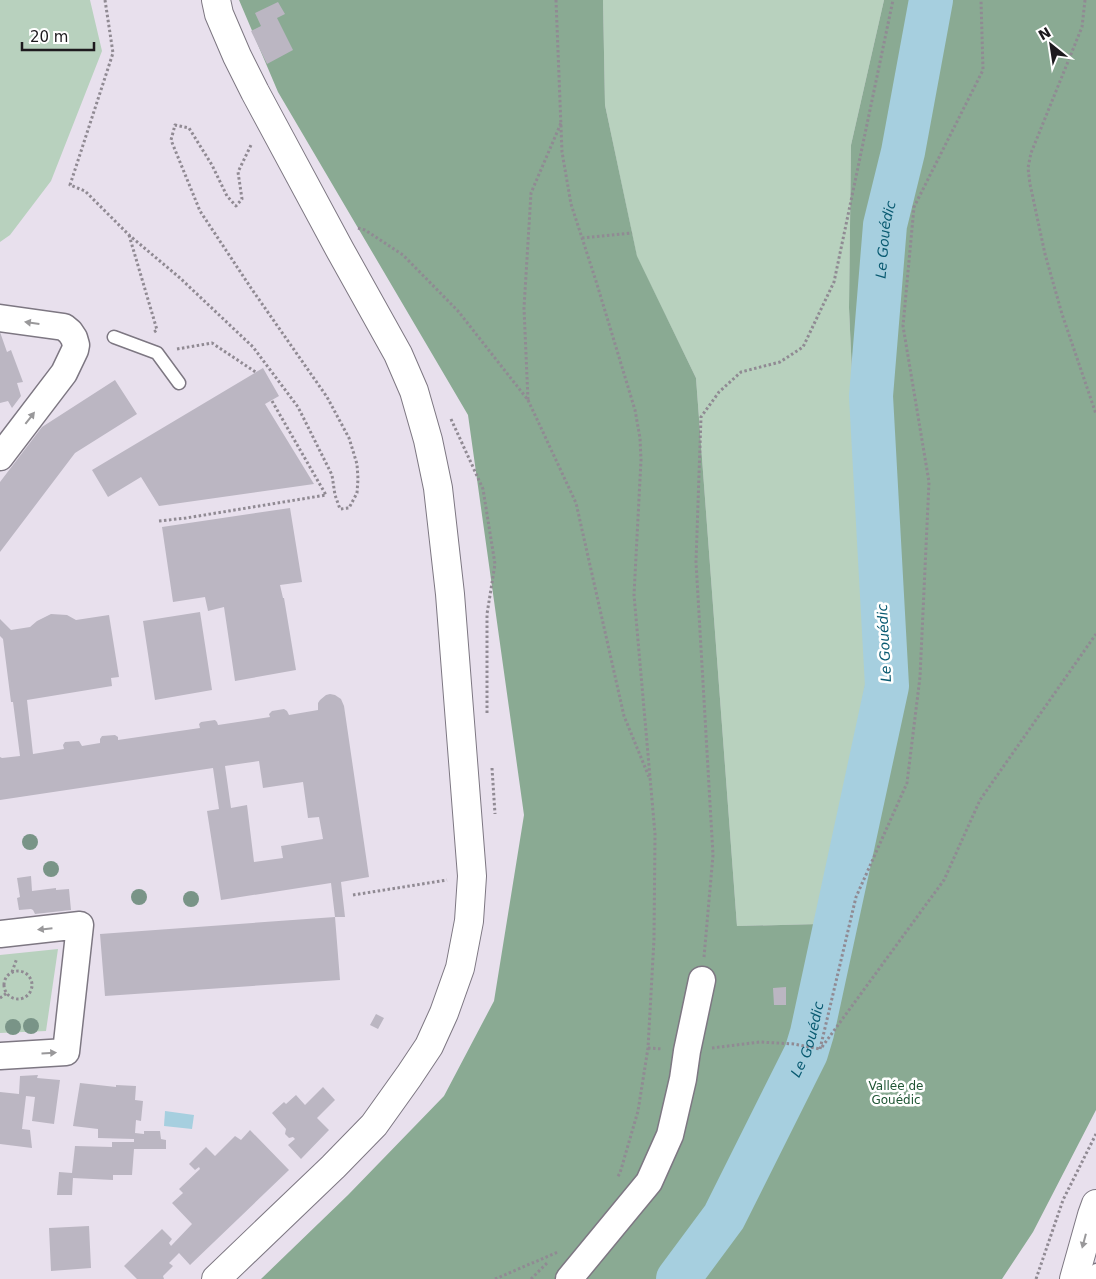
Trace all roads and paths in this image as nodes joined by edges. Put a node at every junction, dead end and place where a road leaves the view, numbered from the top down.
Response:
1 (104, 0) edge
2 (216, 0) edge
3 (556, 0) edge
4 (893, 0) edge
5 (981, 0) edge
6 (1085, 0) edge
7 (561, 124) junction
8 (254, 140) dead end
9 (632, 233) dead end
10 (129, 234) junction
11 (582, 238) junction
12 (403, 255) dead end
13 (0, 318) edge
14 (114, 337) dead end
15 (131, 344) junction
16 (157, 353) junction
17 (257, 373) dead end
18 (179, 383) dead end
19 (272, 400) dead end
20 (528, 400) junction
21 (1096, 414) edge
22 (0, 457) edge
23 (159, 521) dead end
24 (1096, 634) edge
25 (650, 780) junction
26 (472, 876) junction
27 (353, 895) dead end
28 (0, 934) edge
29 (702, 980) joint
30 (2, 981) edge
31 (6, 993) junction
32 (0, 998) edge
33 (820, 1049) junction
34 (687, 1051) junction
35 (0, 1056) edge
36 (1096, 1134) edge
37 (615, 1181) dead end
38 (1096, 1204) edge
39 (1096, 1270) edge
40 (216, 1279) edge
41 (495, 1279) edge
42 (531, 1279) edge
43 (569, 1279) edge
44 (1036, 1279) edge
45 (1074, 1279) edge
46 (1093, 1279) edge

1 - 10 path
2 - 26 main road
3 - 7 path
4 - 29 path
5 - 33 path
6 - 21 path
7 - 11 path
7 - 20 path
8 - 10 path
9 - 11 path
10 - 15 path
11 - 25 path
12 - 20 path
22 -> 13 street
14 - 15 lane
15 - 16 lane
16 - 17 path
16 - 18 lane
19 - 23 path
20 - 25 path
24 - 33 path
25 - 37 path
26 - 27 path
26 - 40 main road
35 -> 28 street
29 - 34 street
30 - 31 path
30 - 31 path
31 - 32 path
33 - 34 path
34 - 43 street
36 - 44 path
38 -> 45 main road
39 - 46 lane
41 - 42 path

